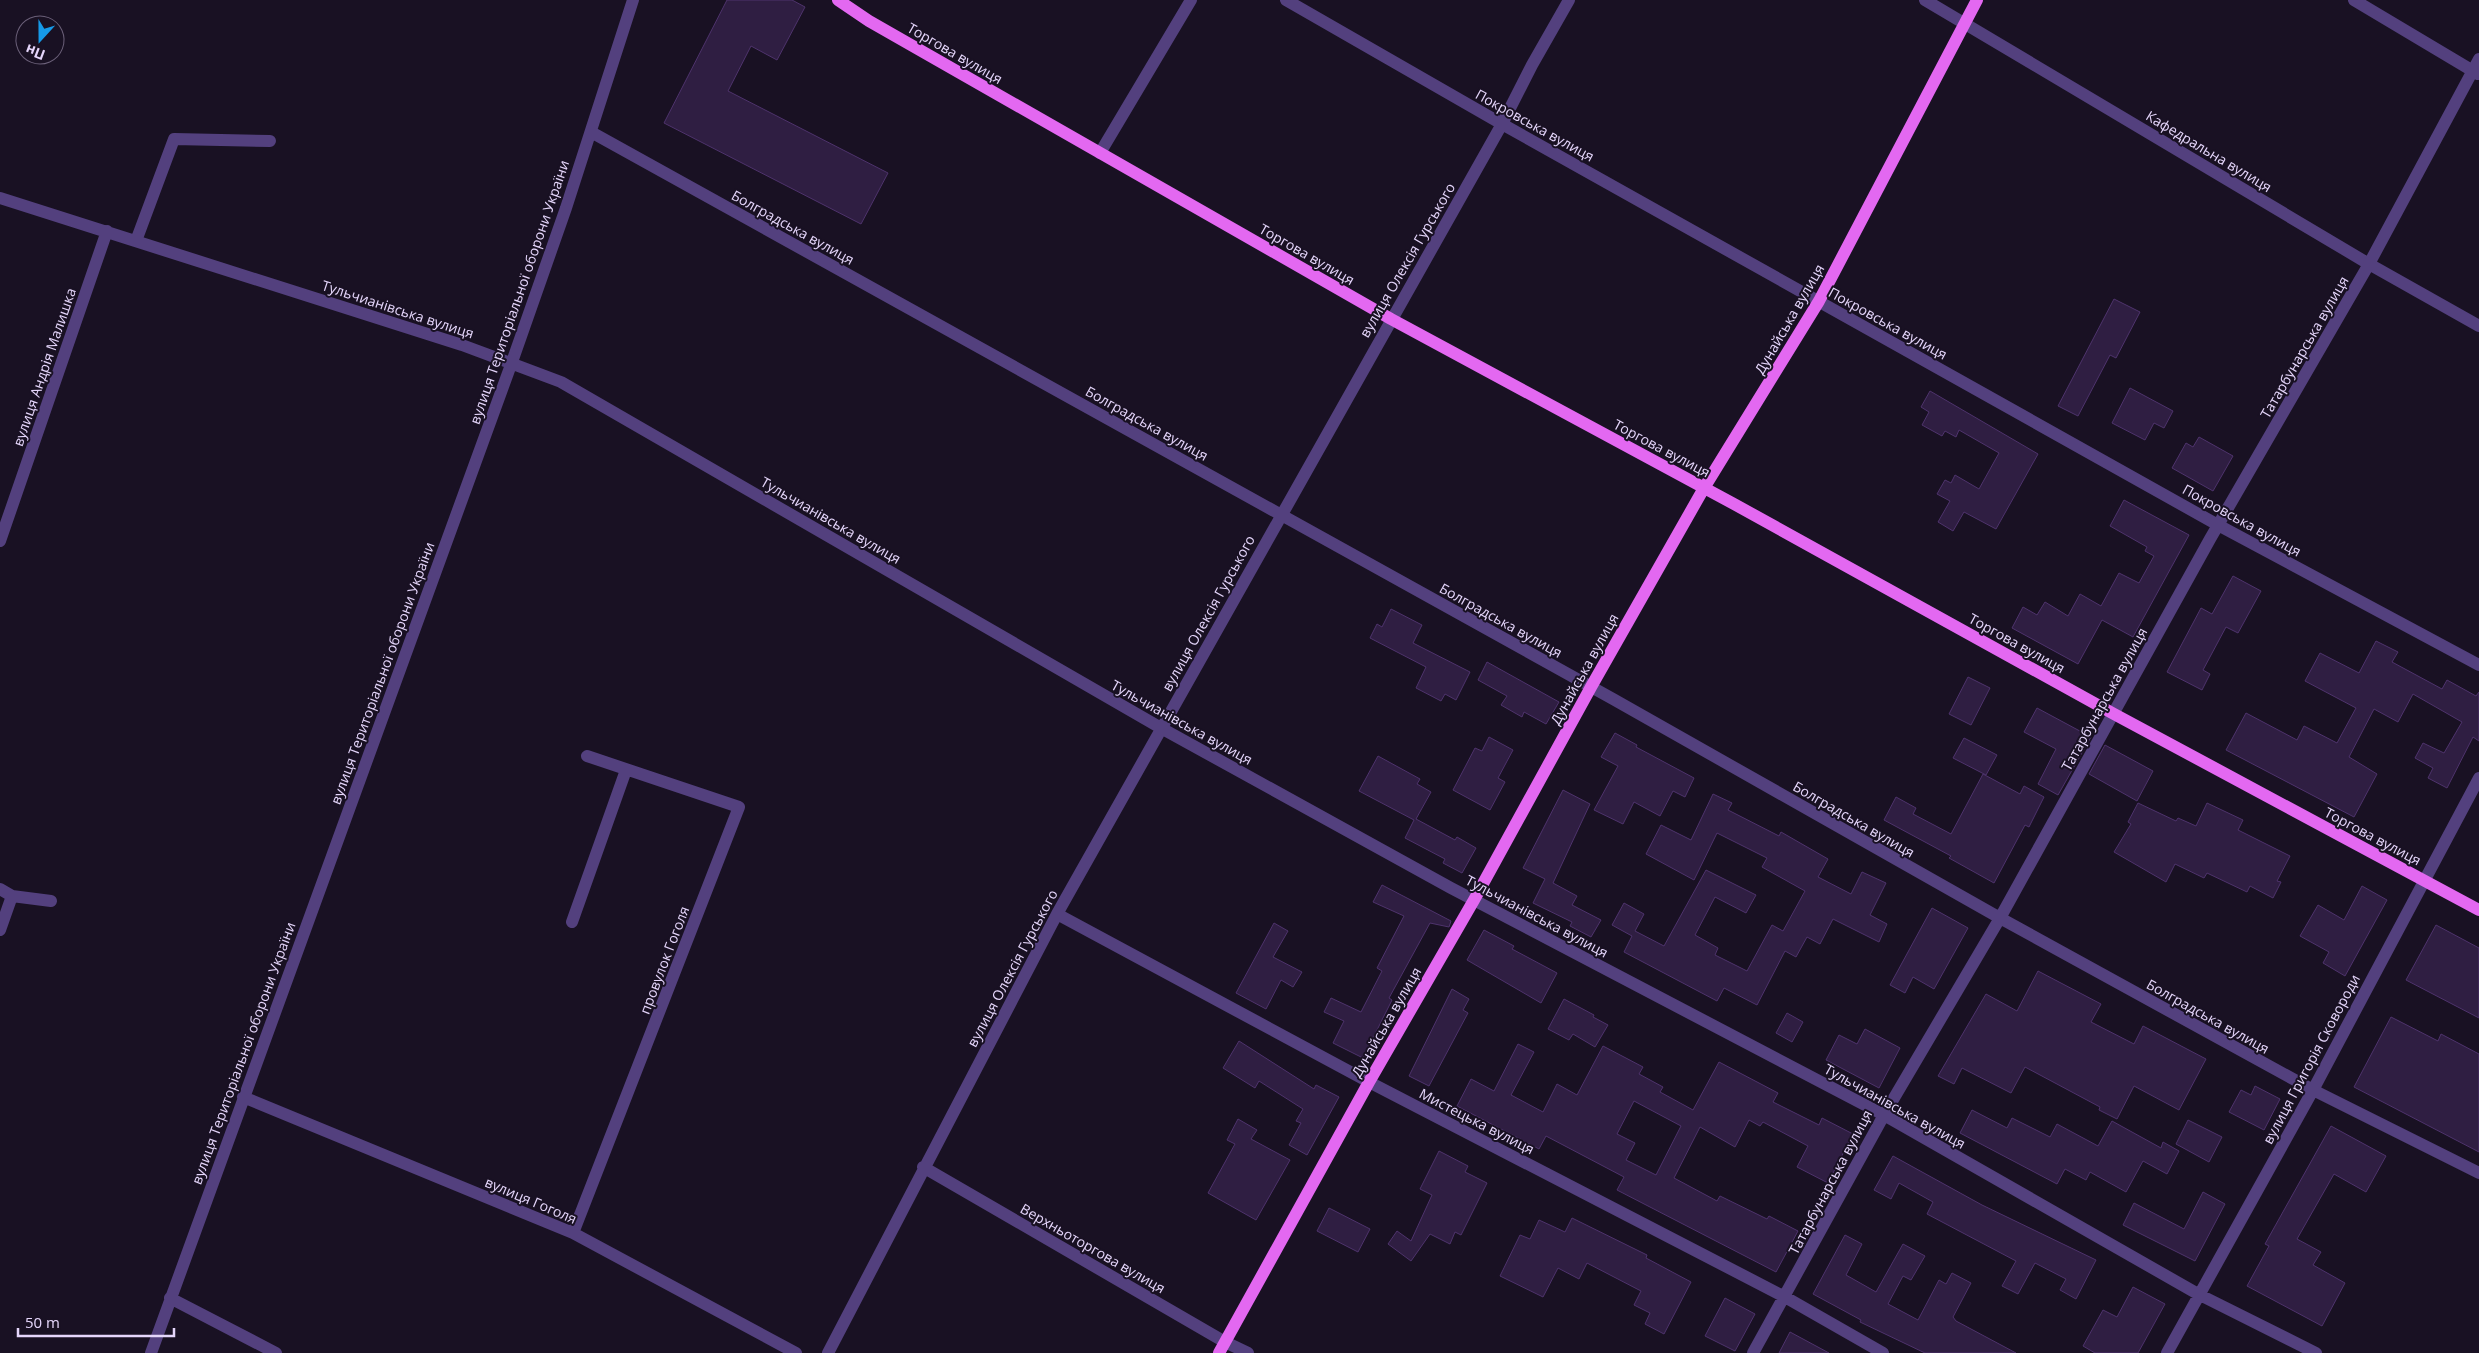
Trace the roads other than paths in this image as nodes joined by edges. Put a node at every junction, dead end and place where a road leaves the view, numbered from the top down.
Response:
1 (633, 0) edge
2 (838, 0) edge
3 (1191, 0) edge
4 (1286, 0) edge
5 (1569, 0) edge
6 (1925, 0) edge
7 (1977, 0) edge
8 (2354, 0) edge
9 (1964, 24) junction
10 (2479, 59) edge
11 (2476, 73) edge
12 (1502, 124) junction
13 (591, 132) junction
14 (270, 141) dead end
15 (1100, 153) junction
16 (0, 198) edge
17 (107, 232) junction
18 (136, 241) junction
19 (2370, 264) junction
20 (1820, 301) junction
21 (1391, 319) junction
22 (2479, 326) edge
23 (512, 362) junction
24 (1704, 488) junction
25 (1280, 514) junction
26 (2218, 525) junction
27 (0, 541) edge
28 (2479, 665) edge
29 (1590, 687) junction
30 (2114, 714) junction
31 (1161, 728) junction
32 (587, 756) dead end
33 (626, 770) junction
34 (2479, 778) edge
35 (2424, 880) junction
36 (0, 889) edge
37 (12, 896) junction
38 (1474, 900) junction
39 (51, 901) dead end
40 (2479, 910) edge
41 (1057, 914) junction
42 (2000, 918) junction
43 (572, 922) dead end
44 (0, 930) edge
45 (1369, 1082) junction
46 (2313, 1090) junction
47 (243, 1097) junction
48 (1884, 1115) junction
49 (923, 1167) junction
50 (2479, 1173) edge
51 (573, 1233) junction
52 (2198, 1294) junction
53 (170, 1298) junction
54 (1785, 1298) junction
55 (1222, 1347) edge
56 (151, 1353) edge
57 (276, 1353) edge
58 (796, 1353) edge
59 (828, 1353) edge
60 (1248, 1353) edge
61 (1753, 1353) edge
62 (1884, 1353) edge
63 (2167, 1353) edge
64 (2316, 1353) edge

1 - 13 street, вулиця Територіальної оборони України
2 - 15 main road, Торгова вулиця
3 - 15 street
4 - 12 street, Покровська вулиця
5 - 12 street, вулиця Олексія Гурського
6 - 9 street, Кафедральна вулиця
7 - 9 main road, Дунайська вулиця
8 - 11 street
9 - 19 street, Кафедральна вулиця
9 - 20 main road, Дунайська вулиця
10 - 11 street, Татарбунарська вулиця
11 - 19 street, Татарбунарська вулиця
12 - 20 street, Покровська вулиця
12 - 21 street, вулиця Олексія Гурського
13 - 23 street, вулиця Територіальної оборони України
13 - 25 street, Болградська вулиця
14 - 18 street
15 - 21 main road, Торгова вулиця
16 - 17 street, Тульчианівська вулиця
17 - 18 street, Тульчианівська вулиця
17 - 27 street, вулиця Андрія Малишка
18 - 23 street, Тульчианівська вулиця
19 - 22 street, Кафедральна вулиця
19 - 26 street, Татарбунарська вулиця
20 - 24 main road, Дунайська вулиця
20 - 26 street, Покровська вулиця
21 - 24 main road, Торгова вулиця
21 - 25 street, вулиця Олексія Гурського
23 - 31 street, Тульчианівська вулиця
23 - 47 street, вулиця Територіальної оборони України
24 - 29 main road, Дунайська вулиця
24 - 30 main road, Торгова вулиця
25 - 29 street, Болградська вулиця
25 - 31 street, вулиця Олексія Гурського
26 - 28 street, Покровська вулиця
26 - 30 street, Татарбунарська вулиця
29 - 38 main road, Дунайська вулиця
29 - 42 street, Болградська вулиця
30 - 35 main road, Торгова вулиця
30 - 42 street, Татарбунарська вулиця
31 - 38 street, Тульчианівська вулиця
31 - 41 street, вулиця Олексія Гурського
32 - 33 street, провулок Гоголя
33 - 43 street
33 - 51 street, провулок Гоголя
34 - 35 street, вулиця Григорія Сковороди
35 - 40 main road, Торгова вулиця
35 - 46 street, вулиця Григорія Сковороди
36 - 37 street
37 - 39 street
37 - 44 street
38 - 45 main road, Дунайська вулиця
38 - 48 street, Тульчианівська вулиця
41 - 45 street, Мистецька вулиця
41 - 49 street, вулиця Олексія Гурського
42 - 46 street, Болградська вулиця
42 - 48 street, Татарбунарська вулиця
45 - 54 street, Мистецька вулиця
45 - 55 main road, Дунайська вулиця
46 - 50 street, Болградська вулиця
46 - 52 street, вулиця Григорія Сковороди
47 - 51 street, вулиця Гоголя
47 - 53 street, вулиця Територіальної оборони України
48 - 52 street, Тульчианівська вулиця
48 - 54 street, Татарбунарська вулиця
49 - 55 street, Верхньоторгова вулиця
49 - 59 street, вулиця Олексія Гурського
51 - 58 street, вулиця Гоголя
52 - 63 street, вулиця Григорія Сковороди
52 - 64 street, Тульчианівська вулиця
53 - 56 street, вулиця Територіальної оборони України
53 - 57 street
54 - 61 street, Татарбунарська вулиця
54 - 62 street, Мистецька вулиця
55 - 60 street, Верхньоторгова вулиця

